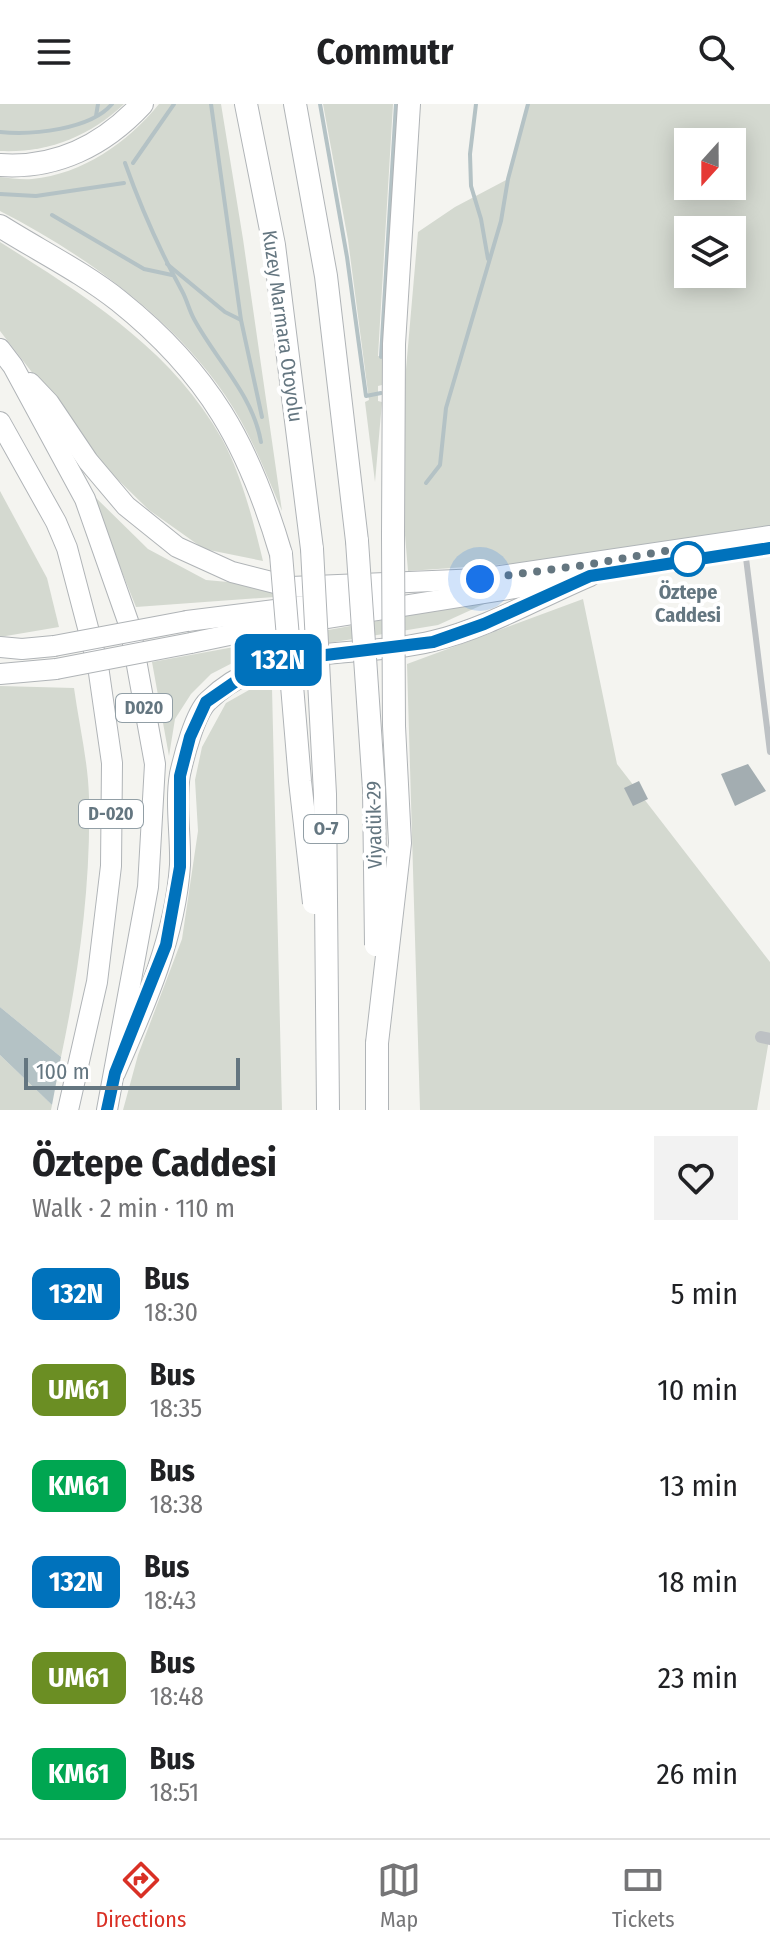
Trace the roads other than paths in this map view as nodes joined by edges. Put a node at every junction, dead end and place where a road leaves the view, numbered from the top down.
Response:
1 (142, 104) edge
2 (246, 104) edge
3 (295, 104) edge
4 (409, 104) edge
5 (0, 165) edge
6 (0, 226) edge
7 (0, 349) edge
8 (13, 366) junction
9 (0, 422) edge
10 (0, 443) edge
11 (56, 522) junction
12 (770, 536) edge
13 (770, 547) edge
14 (745, 550) junction
15 (590, 576) junction
16 (480, 579) junction
17 (0, 647) edge
18 (0, 674) edge
19 (770, 752) edge
20 (329, 1039) junction
21 (377, 1043) junction
22 (115, 1073) junction
23 (68, 1110) edge
24 (107, 1110) edge
25 (328, 1110) edge
26 (377, 1110) edge

1 - 5 highway
2 - 20 highway, Kuzey Marmara Otoyolu / O-7, bridge
3 - 21 highway, Viyadük-29 / O-7, bridge
4 - 21 highway, bridge
6 - 20 highway, bridge
7 - 8 main road, D020
8 - 16 main road
8 - 22 main road, D020
9 - 11 main road
10 - 11 main road
11 - 23 main road, D-020
12 - 16 main road
13 - 14 main road
14 - 15 main road
14 - 19 lane
15 - 18 main road, bridge
15 - 22 main road
16 - 17 main road, bridge
20 - 25 highway, O-7, bridge
21 - 26 highway, Viyadük-29 / O-7
22 - 24 main road

